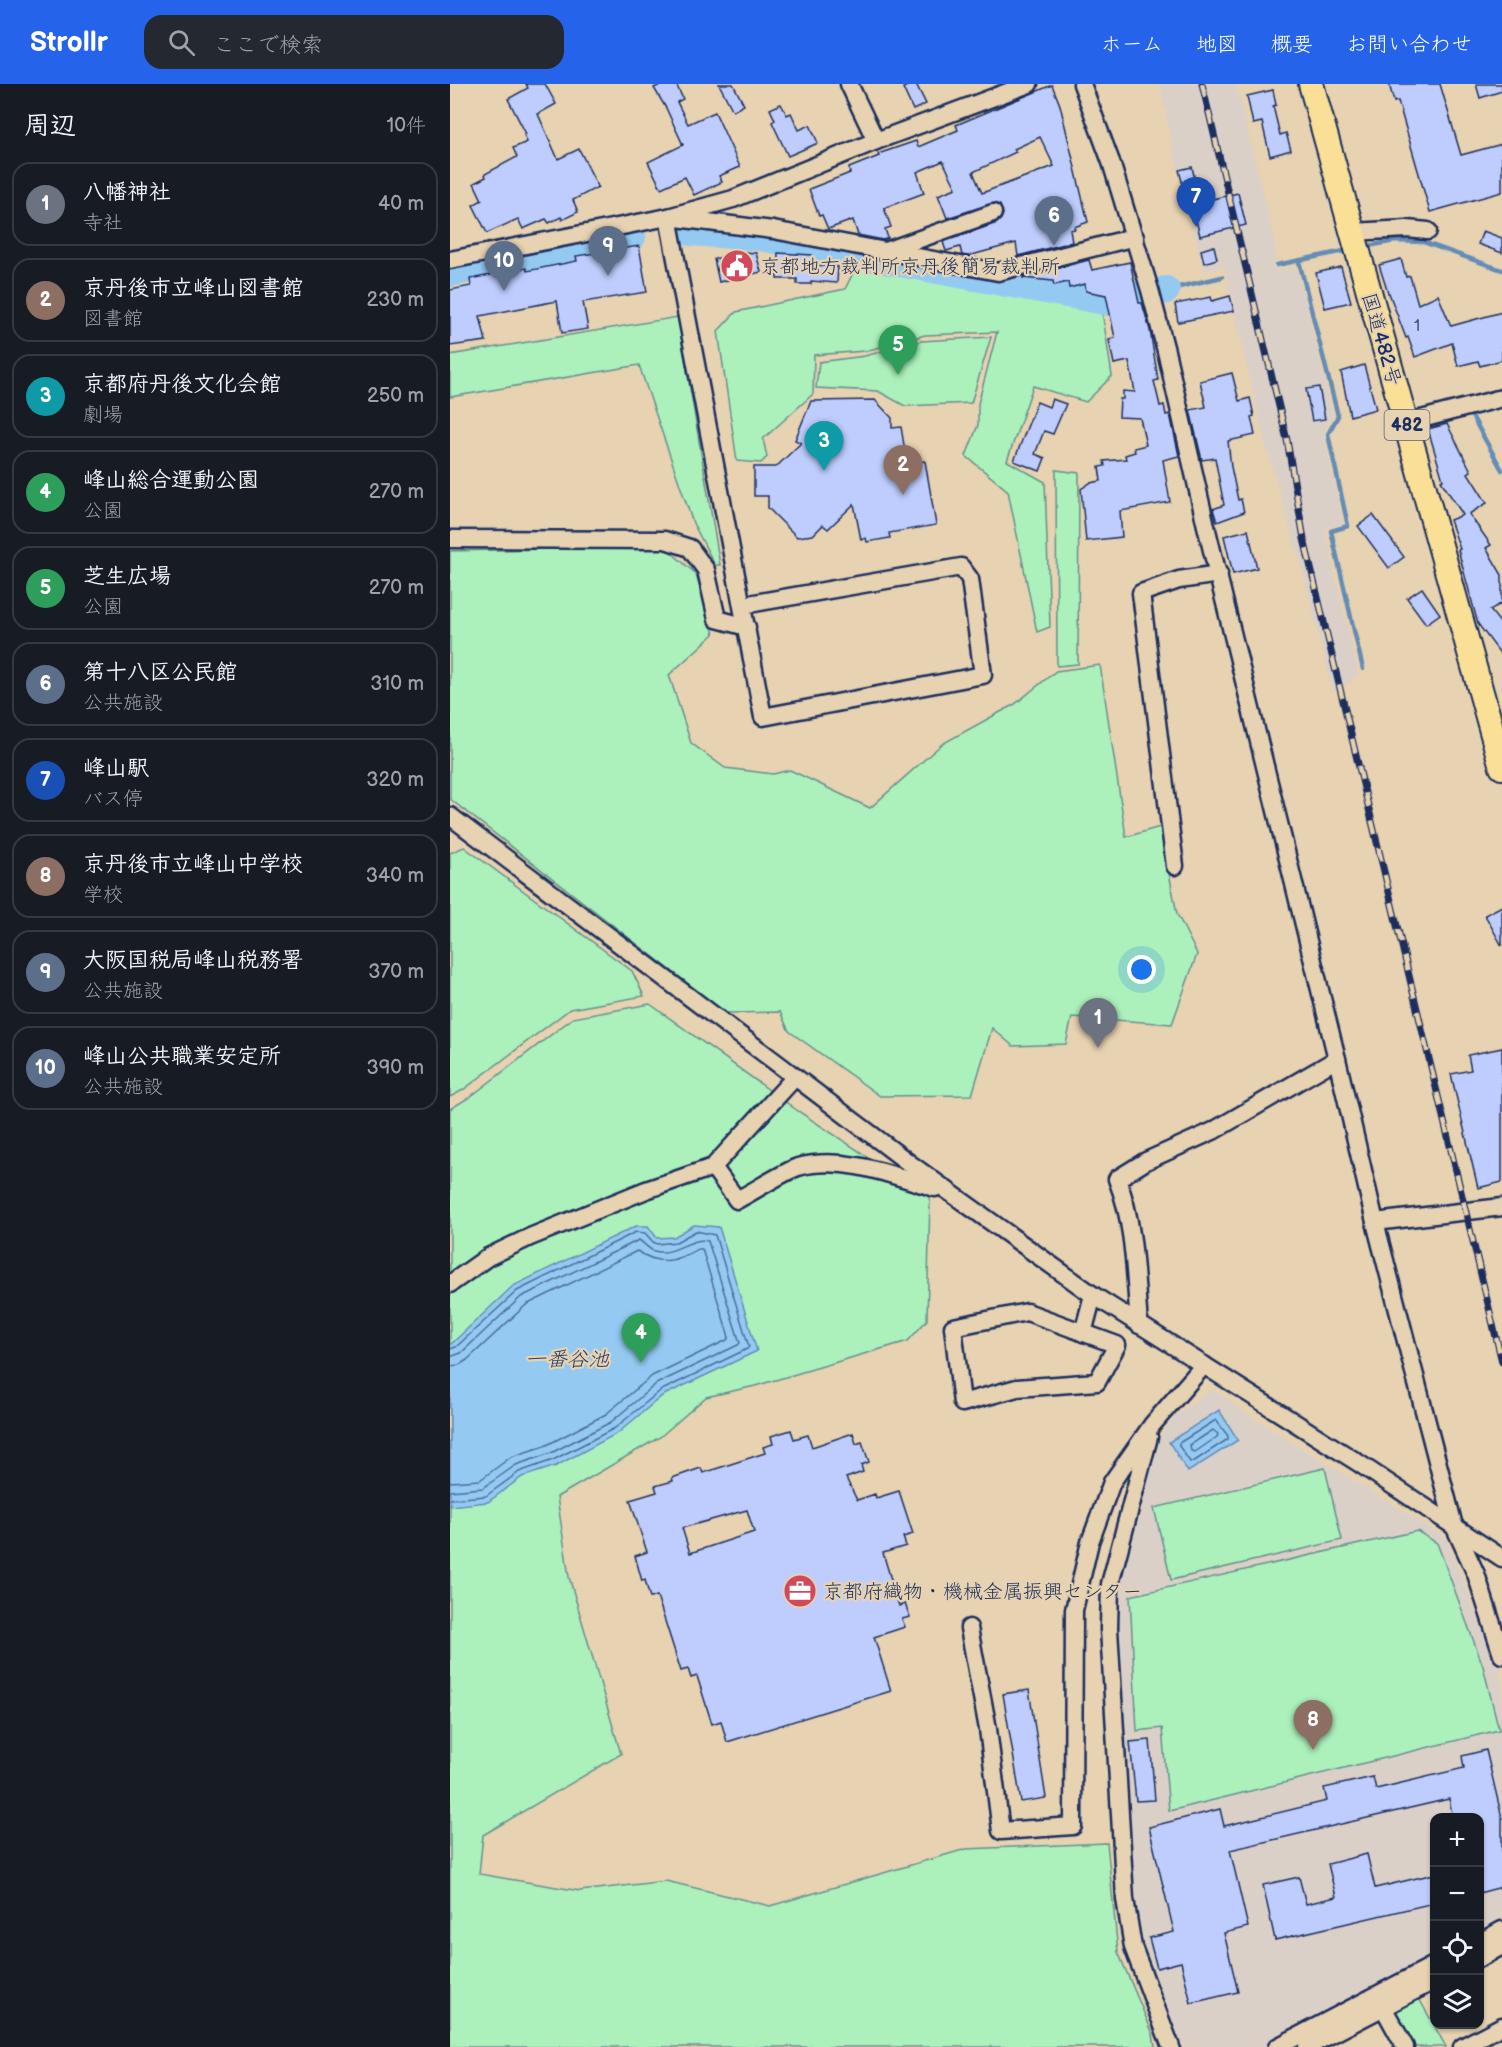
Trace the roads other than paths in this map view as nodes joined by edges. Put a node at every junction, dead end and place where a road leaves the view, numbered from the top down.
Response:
1 (849, 84) edge
2 (1029, 84) edge
3 (1082, 84) edge
4 (1311, 84) edge
5 (876, 141) junction
6 (993, 213) dead end
7 (668, 218) junction
8 (1428, 231) dead end
9 (1353, 232) junction
10 (1135, 237) junction
11 (886, 252) junction
12 (450, 260) edge
13 (1502, 398) edge
14 (1406, 423) junction
15 (450, 539) edge
16 (1219, 574) junction
17 (743, 605) junction
18 (747, 627) junction
19 (1502, 767) edge
20 (450, 816) edge
21 (1175, 866) dead end
22 (1337, 1059) junction
23 (795, 1077) junction
24 (713, 1167) junction
25 (949, 1192) junction
26 (1502, 1207) edge
27 (1375, 1222) junction
28 (450, 1284) edge
29 (1093, 1295) junction
30 (1139, 1325) junction
31 (1083, 1333) junction
32 (1203, 1365) junction
33 (1152, 1425) junction
34 (1454, 1526) junction
35 (1502, 1558) edge
36 (969, 1628) dead end
37 (1502, 1655) edge
38 (1502, 1930) edge
39 (1484, 1939) edge
40 (1502, 1946) edge
41 (1484, 1955) edge
42 (1430, 1967) edge
43 (1430, 1983) edge
44 (1383, 2007) junction
45 (1502, 2026) edge
46 (1170, 2047) edge
47 (1277, 2047) edge
48 (1307, 2047) edge
49 (1405, 2047) edge
50 (1462, 2047) edge

1 - 5 street
2 - 5 street
3 - 10 street
4 - 9 highway, 国道482号 / 482
5 - 7 street
6 - 11 street
7 - 11 street
7 - 12 street
7 - 17 street
8 - 9 street
9 - 14 highway, 国道482号 / 482
10 - 11 street
10 - 16 street
13 - 14 street
14 - 19 highway, 国道482号 / 482
15 - 18 street
16 - 21 street
16 - 22 street
17 - 18 street
17 - 18 street
20 - 23 street
22 - 27 street
22 - 30 street
23 - 24 street
23 - 25 street
24 - 25 street
24 - 28 street
25 - 29 street
26 - 27 street
27 - 34 street
29 - 30 street
29 - 31 street
30 - 32 street
31 - 31 street
32 - 33 street
32 - 34 street
33 - 36 street
33 - 46 street
34 - 35 street
34 - 37 street
38 - 39 street
40 - 41 street
42 - 47 street
43 - 44 street
44 - 48 street
44 - 49 street
45 - 50 street

